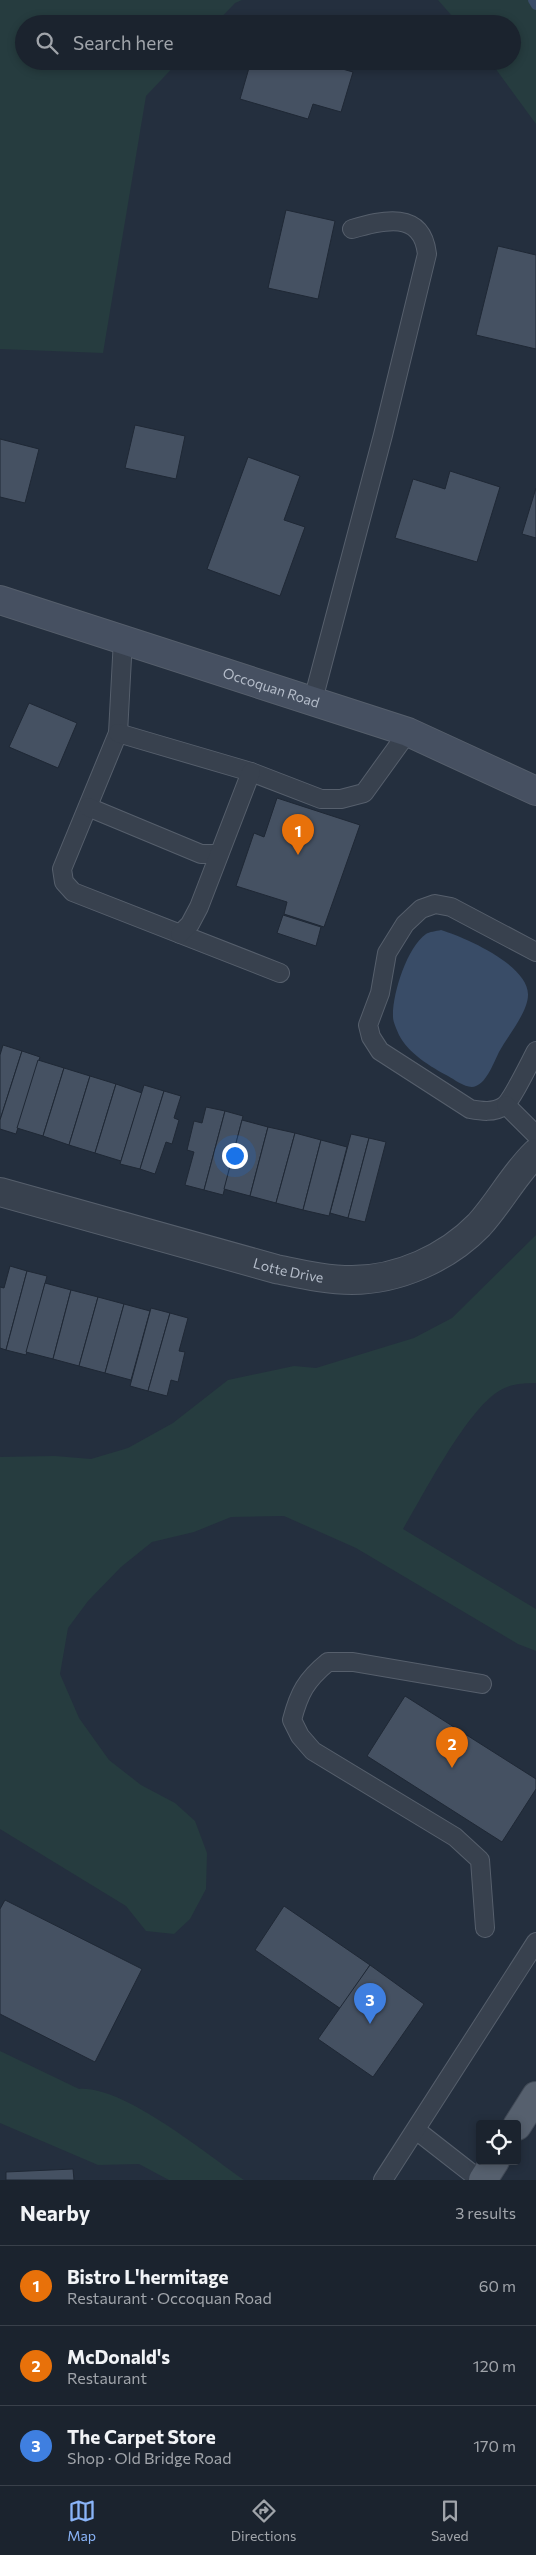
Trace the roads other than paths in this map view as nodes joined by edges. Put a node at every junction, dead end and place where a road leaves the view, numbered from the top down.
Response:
1 (352, 229) dead end
2 (0, 600) edge
3 (124, 639) junction
4 (313, 700) junction
5 (408, 732) junction
6 (118, 733) junction
7 (250, 772) junction
8 (536, 791) edge
9 (88, 807) junction
10 (219, 854) junction
11 (180, 934) junction
12 (536, 952) edge
13 (280, 973) dead end
14 (536, 1051) edge
15 (506, 1105) junction
16 (536, 1135) edge
17 (536, 1152) edge
18 (0, 1192) edge
19 (482, 1684) dead end
20 (486, 1928) dead end
21 (536, 1942) edge
22 (536, 2096) edge
23 (521, 2120) edge
24 (416, 2130) junction
25 (492, 2165) edge
26 (383, 2180) edge
27 (481, 2180) edge

1 - 4 lane
2 - 3 street, Occoquan Road
3 - 4 street, Occoquan Road
3 - 6 lane
4 - 5 street, Occoquan Road
5 - 7 lane
5 - 8 street, Occoquan Road
6 - 7 lane
6 - 9 lane
7 - 10 lane
9 - 10 lane
9 - 11 lane
10 - 11 lane
11 - 13 lane
12 - 15 lane
14 - 15 lane
15 - 16 lane
17 - 18 street, Lotte Drive
19 - 20 lane
21 - 24 lane
22 - 23 main road
24 - 26 lane
24 - 27 lane
25 - 27 main road

